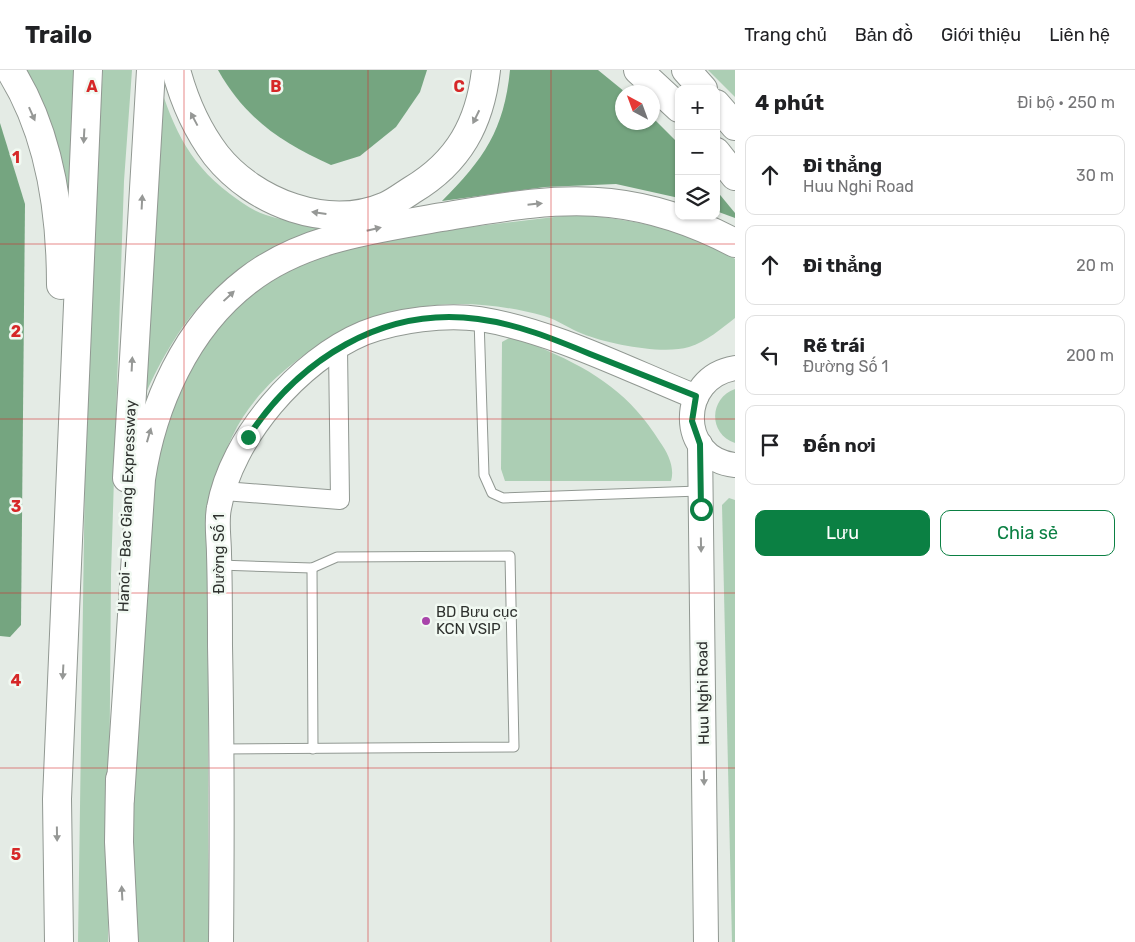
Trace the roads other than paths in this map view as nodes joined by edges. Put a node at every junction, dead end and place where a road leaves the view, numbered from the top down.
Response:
1 (10, 70) edge
2 (88, 70) edge
3 (151, 70) edge
4 (176, 70) edge
5 (486, 70) edge
6 (638, 70) edge
7 (686, 70) edge
8 (699, 85) edge
9 (675, 104) edge
10 (720, 109) edge
11 (735, 126) edge
12 (720, 157) edge
13 (735, 176) edge
14 (735, 243) edge
15 (479, 319) junction
16 (338, 348) junction
17 (735, 368) edge
18 (696, 396) junction
19 (700, 444) junction
20 (735, 465) edge
21 (701, 490) junction
22 (224, 491) junction
23 (219, 565) junction
24 (312, 568) junction
25 (65, 623) junction
26 (222, 749) junction
27 (313, 749) junction
28 (120, 798) junction
29 (59, 942) edge
30 (124, 942) edge
31 (221, 942) edge
32 (706, 942) edge

1 -> 25 main road
2 -> 25 main road
28 -> 3 main road, Hanoi - Bac Giang Expressway
5 -> 4 main road
6 - 9 main road
7 - 8 main road
10 - 11 main road
12 - 13 main road
28 -> 14 main road
15 - 16 street, Đường Số 1
15 - 18 street, Đường Số 1
15 - 21 lane
16 - 22 street, Đường Số 1
16 - 22 street
17 - 18 street
18 - 19 street
19 - 20 street
19 - 21 street, Huu Nghi Road
21 -> 32 street, Huu Nghi Road
22 - 23 street, Đường Số 1
23 - 24 lane
23 - 26 street, Đường Số 1
24 - 27 lane
24 - 27 lane
25 -> 29 main road
26 - 27 lane
26 - 31 street, Đường Số 1
30 -> 28 main road, Hanoi - Bac Giang Expressway

